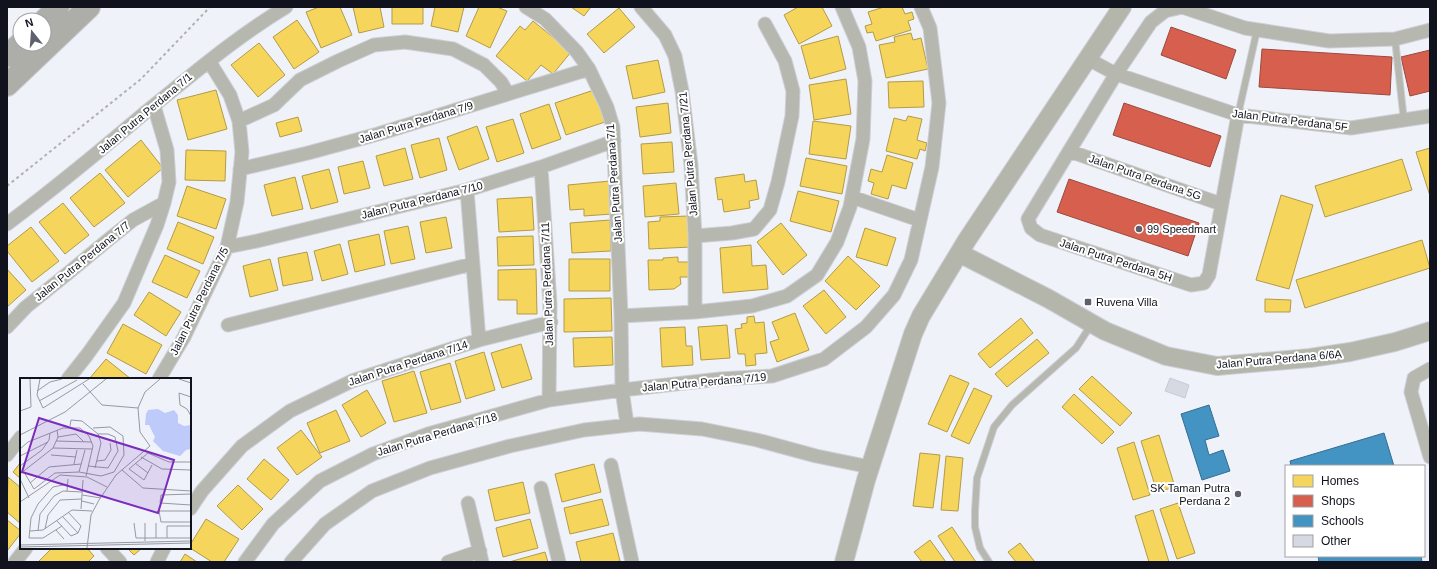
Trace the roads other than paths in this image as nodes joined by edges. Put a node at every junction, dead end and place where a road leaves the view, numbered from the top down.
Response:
1 (89, 7) edge
2 (286, 7) edge
3 (526, 7) edge
4 (641, 7) edge
5 (842, 7) edge
6 (921, 7) edge
7 (1122, 7) edge
8 (765, 24) dead end
9 (1257, 30) junction
10 (1430, 30) edge
11 (1395, 39) junction
12 (1088, 59) junction
13 (209, 61) junction
14 (590, 70) junction
15 (1116, 74) junction
16 (7, 85) edge
17 (508, 94) junction
18 (154, 106) junction
19 (1238, 115) junction
20 (1430, 116) edge
21 (239, 121) junction
22 (1404, 121) junction
23 (614, 141) junction
24 (1069, 151) junction
25 (541, 167) junction
26 (240, 169) junction
27 (467, 190) junction
28 (852, 197) junction
29 (164, 203) junction
30 (1221, 204) junction
31 (919, 220) junction
32 (7, 224) edge
33 (695, 236) junction
34 (227, 247) junction
35 (959, 253) junction
36 (472, 264) junction
37 (695, 312) junction
38 (621, 316) junction
39 (551, 322) junction
40 (1092, 324) junction
41 (228, 325) dead end
42 (7, 327) edge
43 (1430, 331) edge
44 (479, 340) junction
45 (1428, 370) edge
46 (69, 378) edge
47 (160, 378) edge
48 (622, 390) junction
49 (549, 400) junction
50 (627, 424) junction
51 (1426, 429) edge
52 (20, 438) edge
53 (7, 455) edge
54 (1430, 456) edge
55 (611, 465) dead end
56 (870, 468) junction
57 (542, 488) dead end
58 (468, 503) dead end
59 (191, 507) edge
60 (25, 549) edge
61 (108, 549) edge
62 (164, 549) edge
63 (481, 557) edge
64 (15, 562) edge
65 (120, 562) edge
66 (157, 562) edge
67 (245, 562) edge
68 (291, 562) edge
69 (448, 562) edge
70 (559, 562) edge
71 (632, 562) edge
72 (844, 562) edge
73 (989, 562) edge

1 - 16 highway
2 - 13 street, Jalan Putra Perdana 7/1
3 - 14 street, Jalan Putra Perdana 7/1
4 - 33 street, Jalan Putra Perdana 7/21
5 - 28 street
6 - 31 street, Jalan Putra Perdana 7/19
7 - 12 street
8 - 33 street
9 - 11 street
9 - 15 street
9 - 19 lane
10 - 11 street
11 - 22 lane
12 - 15 street, Jalan Putra Perdana 5F
12 - 35 street
13 - 18 street, Jalan Putra Perdana 7/1
13 - 21 street, Jalan Putra Perdana 7/5
14 - 17 street, Jalan Putra Perdana 7/9
14 - 23 street, Jalan Putra Perdana 7/1
15 - 19 street, Jalan Putra Perdana 5F
15 - 24 street
17 - 21 street
17 - 26 street, Jalan Putra Perdana 7/9
18 - 29 street
18 - 32 street, Jalan Putra Perdana 7/1
19 - 22 street, Jalan Putra Perdana 5F
19 - 30 street
20 - 22 street, Jalan Putra Perdana 5F
21 - 26 street, Jalan Putra Perdana 7/5
23 - 25 street, Jalan Putra Perdana 7/10
23 - 38 street, Jalan Putra Perdana 7/1
24 - 30 street, Jalan Putra Perdana 5G
24 - 30 street, Jalan Putra Perdana 5H
25 - 27 street, Jalan Putra Perdana 7/10
25 - 39 street, Jalan Putra Perdana 7/11
26 - 34 street, Jalan Putra Perdana 7/5
27 - 34 street, Jalan Putra Perdana 7/10
27 - 36 street
28 - 31 street
28 - 37 street
29 - 42 street, Jalan Putra Perdana 7/7
29 - 46 street
31 - 48 street, Jalan Putra Perdana 7/19
33 - 37 street, Jalan Putra Perdana 7/21
34 - 47 street, Jalan Putra Perdana 7/5
35 - 40 street, Jalan Putra Perdana 6/6A
35 - 56 street
36 - 41 street
36 - 44 street
37 - 38 street
38 - 48 street, Jalan Putra Perdana 7/1
39 - 44 street, Jalan Putra Perdana 7/14
39 - 49 street, Jalan Putra Perdana 7/11
40 - 43 street, Jalan Putra Perdana 6/6A
40 - 73 lane
44 - 59 street, Jalan Putra Perdana 7/14
45 - 51 street
48 - 49 street, Jalan Putra Perdana 7/18
48 - 50 street, Jalan Putra Perdana 7/1
49 - 67 street, Jalan Putra Perdana 7/18
50 - 56 street
50 - 68 street
51 - 54 street
52 - 53 street
55 - 71 street
56 - 72 street
57 - 70 street
58 - 63 street
60 - 64 street
61 - 65 street
62 - 66 street
63 - 69 street

